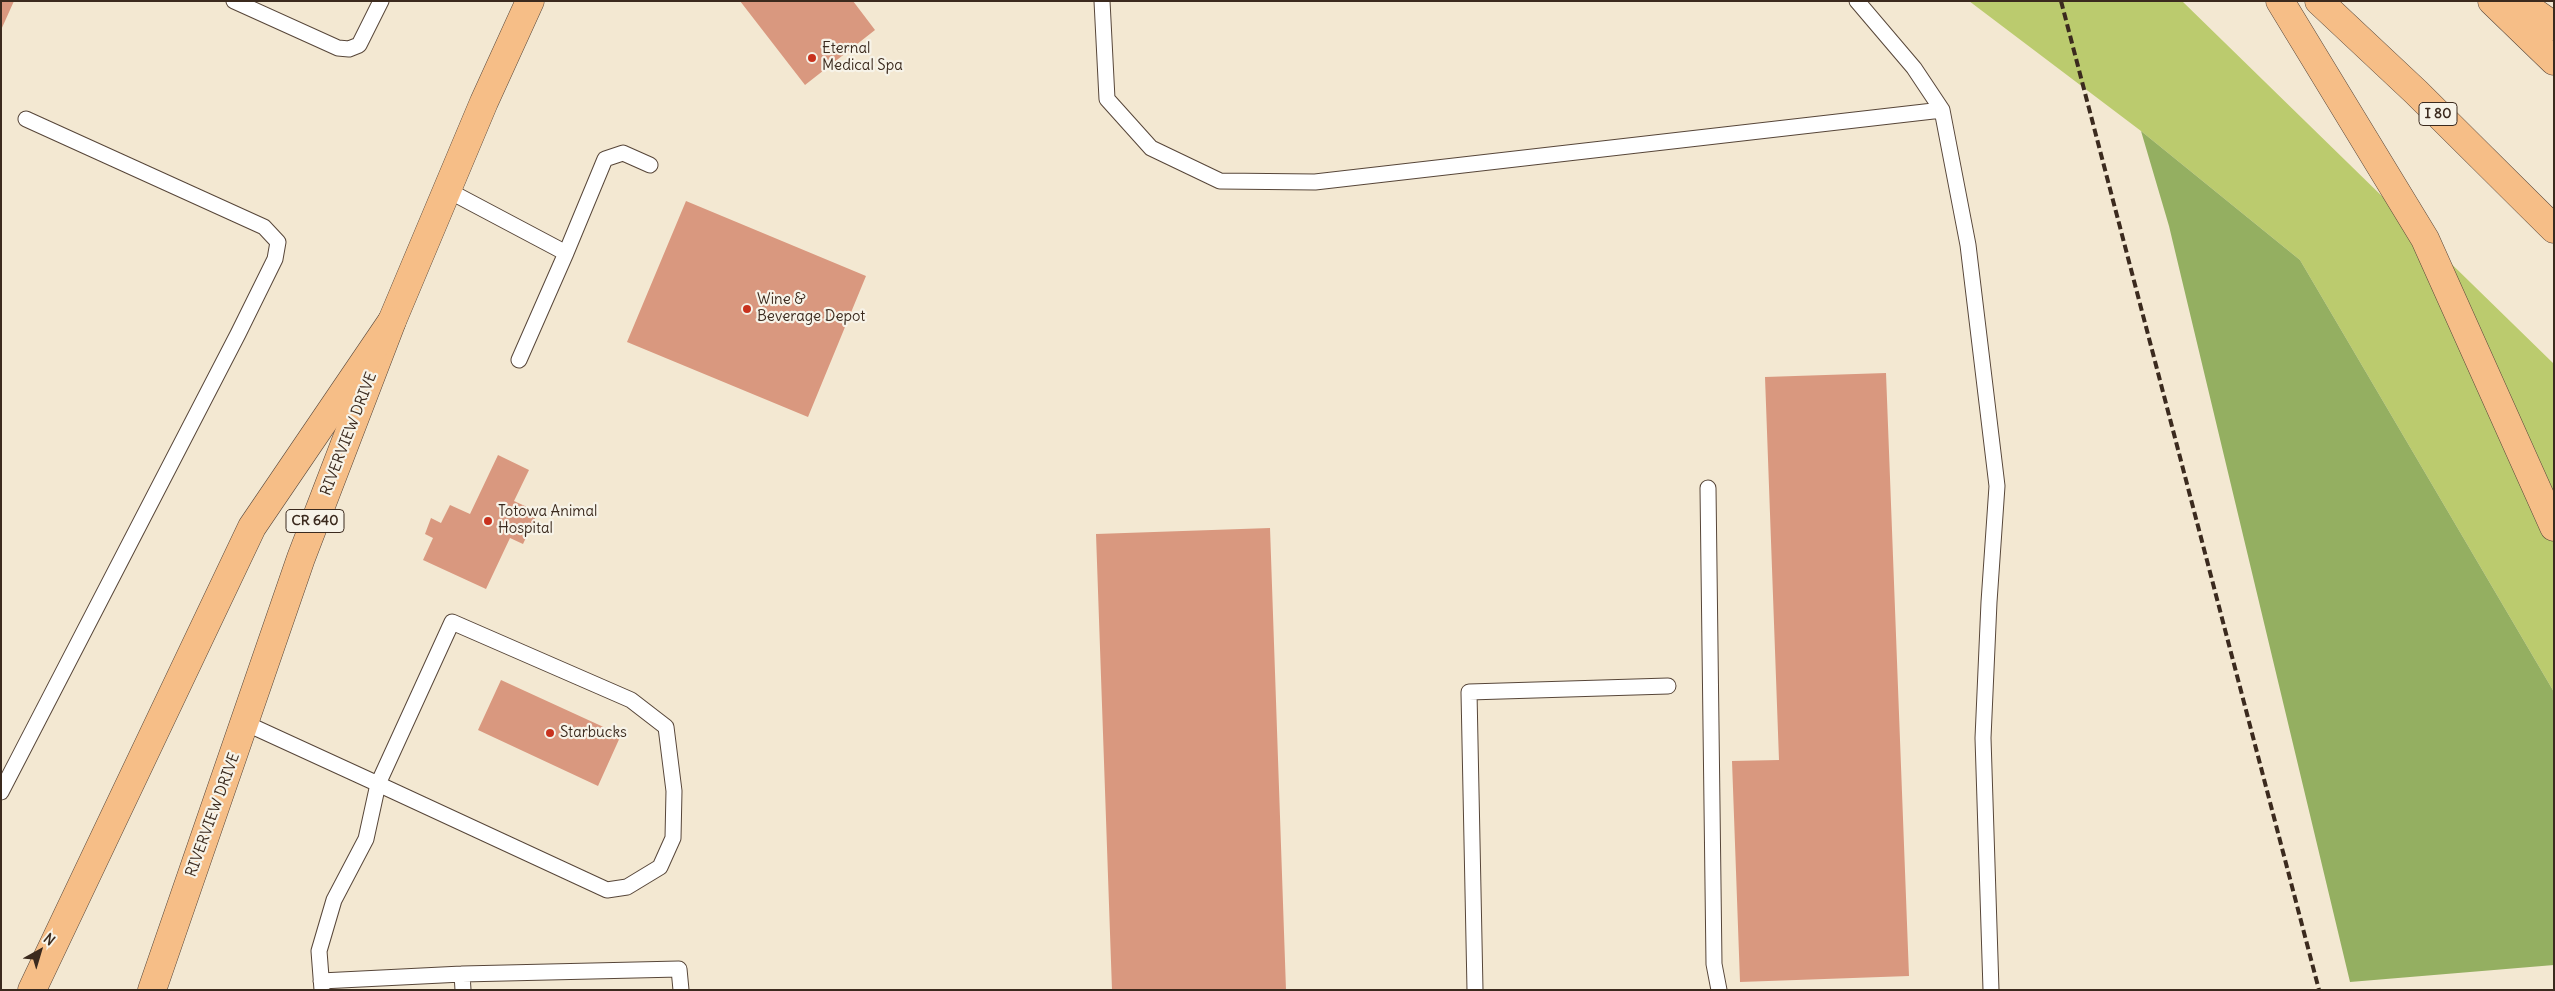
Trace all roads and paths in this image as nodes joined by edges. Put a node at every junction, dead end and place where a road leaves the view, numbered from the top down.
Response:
1 (234, 1) edge
2 (381, 1) edge
3 (530, 1) edge
4 (1102, 1) edge
5 (1857, 1) edge
6 (2280, 1) edge
7 (2319, 1) edge
8 (2492, 1) edge
9 (2518, 1) edge
10 (2554, 26) edge
11 (2554, 61) edge
12 (1942, 110) junction
13 (26, 120) dead end
14 (650, 165) dead end
15 (448, 191) junction
16 (2554, 229) edge
17 (566, 253) junction
18 (392, 321) junction
19 (519, 360) dead end
20 (1708, 488) dead end
21 (2554, 527) edge
22 (1668, 686) dead end
23 (245, 724) junction
24 (378, 784) junction
25 (1, 792) edge
26 (462, 974) junction
27 (322, 985) edge
28 (32, 990) edge
29 (152, 990) edge
30 (463, 990) edge
31 (680, 990) edge
32 (1475, 990) edge
33 (1719, 990) edge
34 (1991, 990) edge

1 - 2 lane
3 - 15 main road, RIVERVIEW DRIVE / CR 640
4 - 12 lane
5 - 12 lane
6 - 21 main road
7 - 16 main road, I 80
8 - 11 main road
9 - 10 main road
12 - 34 lane
13 - 25 lane
14 - 17 lane
15 - 17 lane
15 - 18 main road, RIVERVIEW DRIVE / CR 640
17 - 19 lane
18 - 23 main road, RIVERVIEW DRIVE / CR 640
18 - 28 main road
20 - 33 lane
22 - 32 lane
23 - 24 lane
23 - 29 main road, RIVERVIEW DRIVE / CR 640
24 - 24 lane
24 - 27 lane
26 - 27 lane
26 - 30 lane
26 - 31 lane

